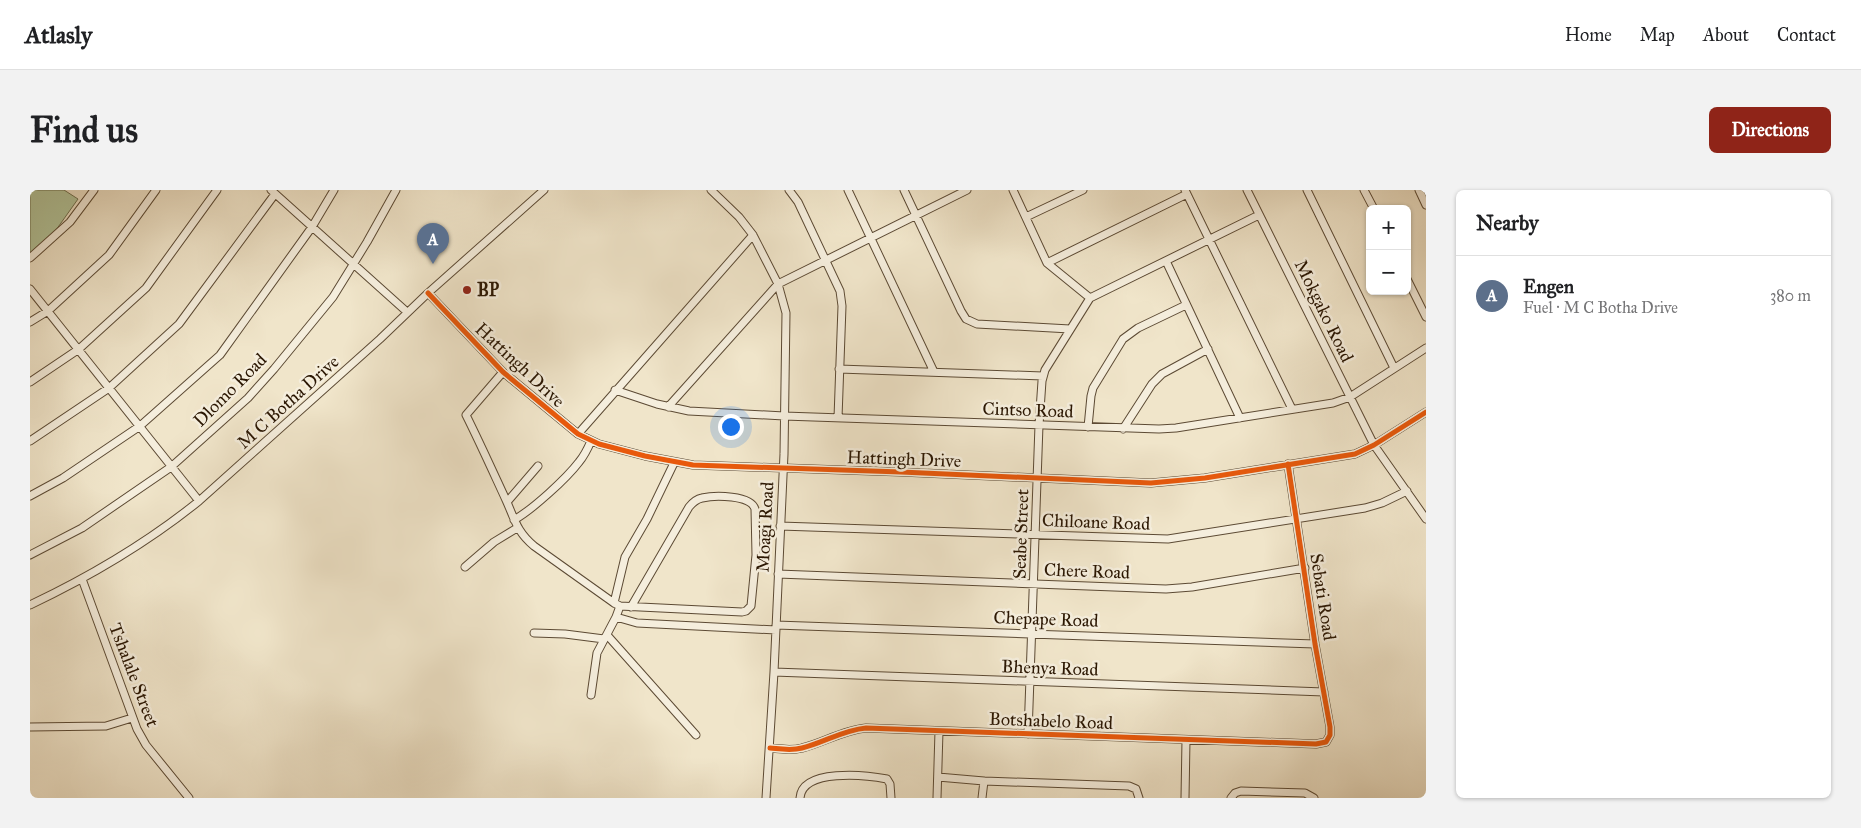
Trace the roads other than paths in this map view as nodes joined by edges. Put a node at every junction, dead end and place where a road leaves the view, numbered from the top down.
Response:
1 (94, 190) edge
2 (156, 190) edge
3 (216, 190) edge
4 (334, 190) edge
5 (396, 190) edge
6 (544, 190) edge
7 (712, 190) edge
8 (789, 190) edge
9 (848, 190) edge
10 (904, 190) edge
11 (967, 190) edge
12 (1013, 190) edge
13 (1083, 190) edge
14 (1247, 190) edge
15 (1308, 190) edge
16 (1364, 190) edge
17 (1419, 190) edge
18 (273, 191) edge
19 (1186, 192) edge
20 (1372, 205) edge
21 (1426, 205) edge
22 (1259, 214) junction
23 (916, 216) junction
24 (1026, 217) junction
25 (312, 227) junction
26 (752, 235) junction
27 (871, 236) junction
28 (1210, 239) junction
29 (30, 258) edge
30 (826, 258) junction
31 (1166, 261) junction
32 (1047, 263) junction
33 (353, 265) junction
34 (778, 284) junction
35 (1411, 287) edge
36 (30, 289) edge
37 (428, 293) junction
38 (1090, 298) junction
39 (1186, 305) junction
40 (48, 311) junction
41 (408, 312) junction
42 (1426, 317) edge
43 (30, 322) edge
44 (1070, 329) junction
45 (1426, 348) edge
46 (78, 349) junction
47 (1208, 349) junction
48 (1394, 368) junction
49 (839, 369) junction
50 (503, 372) junction
51 (934, 372) junction
52 (1043, 376) junction
53 (30, 382) edge
54 (109, 388) junction
55 (615, 390) junction
56 (1350, 397) junction
57 (668, 407) junction
58 (1292, 409) junction
59 (1426, 412) edge
60 (784, 416) junction
61 (838, 418) junction
62 (1240, 418) junction
63 (1039, 425) junction
64 (140, 426) junction
65 (1088, 427) junction
66 (1124, 429) junction
67 (578, 434) junction
68 (30, 440) edge
69 (592, 441) junction
70 (1374, 445) junction
71 (674, 463) junction
72 (1288, 464) junction
73 (538, 466) dead end
74 (171, 467) junction
75 (783, 469) junction
76 (1038, 478) junction
77 (1407, 491) junction
78 (30, 496) edge
79 (199, 501) junction
80 (507, 502) junction
81 (1426, 519) edge
82 (514, 520) junction
83 (1296, 520) junction
84 (780, 526) junction
85 (517, 528) junction
86 (1035, 536) junction
87 (30, 555) edge
88 (465, 567) dead end
89 (1304, 568) junction
90 (778, 574) junction
91 (82, 579) junction
92 (1034, 584) junction
93 (30, 605) edge
94 (617, 605) junction
95 (631, 607) junction
96 (616, 617) junction
97 (776, 627) junction
98 (534, 633) dead end
99 (1032, 633) junction
100 (606, 637) junction
101 (1315, 644) junction
102 (774, 672) junction
103 (1030, 682) junction
104 (1324, 692) junction
105 (591, 695) dead end
106 (132, 718) junction
107 (30, 727) edge
108 (939, 732) junction
109 (1028, 734) junction
110 (696, 735) dead end
111 (1330, 735) joint
112 (1186, 740) junction
113 (770, 748) junction
114 (938, 777) junction
115 (984, 781) junction
116 (189, 798) edge
117 (766, 798) edge
118 (800, 798) edge
119 (890, 798) edge
120 (937, 798) edge
121 (982, 798) edge
122 (1139, 798) edge
123 (1185, 798) edge
124 (1231, 798) edge
125 (1314, 798) edge

1 - 29 street
2 - 40 street
3 - 46 street
4 - 25 street
5 - 33 street, Dlomo Road
6 - 37 street, M C Botha Drive
7 - 26 street, Moagi Road
8 - 30 street
9 - 27 street
10 - 23 street
11 - 23 street
12 - 24 street
13 - 24 street
14 - 22 street, Mokgako Road
15 - 48 street
16 - 20 street
17 - 21 street
18 - 25 street
18 - 54 street
19 - 28 street
19 - 32 street
22 - 28 street
22 - 56 street, Mokgako Road
23 - 27 street
23 - 44 street
24 - 32 street
25 - 33 street
25 - 64 street
26 - 34 street, Moagi Road
26 - 55 street
27 - 30 street
27 - 51 street
28 - 31 street
28 - 58 street
30 - 34 street
30 - 49 street
31 - 38 street
31 - 39 street
32 - 38 street
33 - 41 street
33 - 74 street, Dlomo Road
34 - 57 street
34 - 60 street, Moagi Road
35 - 42 street
36 - 40 street
37 - 41 street, M C Botha Drive
37 - 50 street, Hattingh Drive
38 - 44 street, Seabe Street
39 - 47 street
39 - 65 street
40 - 43 street
40 - 46 street
41 - 79 street, M C Botha Drive
44 - 52 street, Seabe Street
45 - 48 street, Cintso Road
46 - 53 street
46 - 54 street
47 - 62 street
47 - 66 street
48 - 56 street, Cintso Road
49 - 51 street
49 - 61 street
50 - 67 street, Hattingh Drive
50 - 80 street
51 - 52 street
52 - 63 street, Seabe Street
54 - 64 street
54 - 68 street
55 - 57 street, Cintso Road
55 - 67 street
56 - 58 street, Cintso Road
56 - 70 street, Mokgako Road
57 - 60 street, Cintso Road
58 - 62 street, Cintso Road
59 - 70 street, Hattingh Drive
60 - 61 street, Cintso Road
60 - 75 street, Moagi Road
61 - 63 street, Cintso Road
62 - 66 street, Cintso Road
63 - 65 street, Cintso Road
63 - 76 street, Seabe Street
64 - 74 street
64 - 78 street
65 - 66 street, Cintso Road
67 - 69 street, Hattingh Drive
69 - 71 street, Hattingh Drive
69 - 82 street
70 - 72 street, Hattingh Drive
70 - 77 street, Mokgako Road
71 - 75 street, Hattingh Drive
71 - 94 street
72 - 76 street, Hattingh Drive
72 - 83 street, Sebati Road
73 - 80 street
74 - 79 street
74 - 87 street, Dlomo Road
75 - 76 street, Hattingh Drive
75 - 84 street, Moagi Road
76 - 86 street, Seabe Street
77 - 81 street, Mokgako Road
77 - 83 street, Chiloane Road
79 - 91 street, M C Botha Drive
80 - 82 street
82 - 85 street
83 - 86 street, Chiloane Road
83 - 89 street, Sebati Road
84 - 86 street, Chiloane Road
84 - 90 street, Moagi Road
85 - 88 street
85 - 94 street
86 - 92 street, Seabe Street
89 - 92 street, Chere Road
89 - 101 street, Sebati Road
90 - 92 street, Chere Road
90 - 97 street, Moagi Road
91 - 93 street, M C Botha Drive
91 - 106 street, Tshalale Street
92 - 99 street, Seabe Street
94 - 95 street
94 - 96 street
95 - 95 street
96 - 97 street, Chepape Road
96 - 100 street
97 - 99 street, Chepape Road
97 - 102 street, Moagi Road
98 - 100 street
99 - 101 street, Chepape Road
99 - 103 street, Seabe Street
100 - 105 street
100 - 110 street
101 - 104 street, Sebati Road
102 - 103 street, Bhenya Road
102 - 113 street, Moagi Road
103 - 104 street, Bhenya Road
103 - 109 street, Seabe Street
104 - 111 street, Sebati Road
106 - 107 street
106 - 116 street, Tshalale Street
108 - 109 street, Botshabelo Road
108 - 113 street, Botshabelo Road
108 - 114 street
109 - 112 street, Botshabelo Road
111 - 112 street, Botshabelo Road
112 - 123 street
113 - 117 street, Moagi Road
114 - 115 street
114 - 120 street
115 - 121 street
115 - 122 street
118 - 119 street
124 - 125 street

